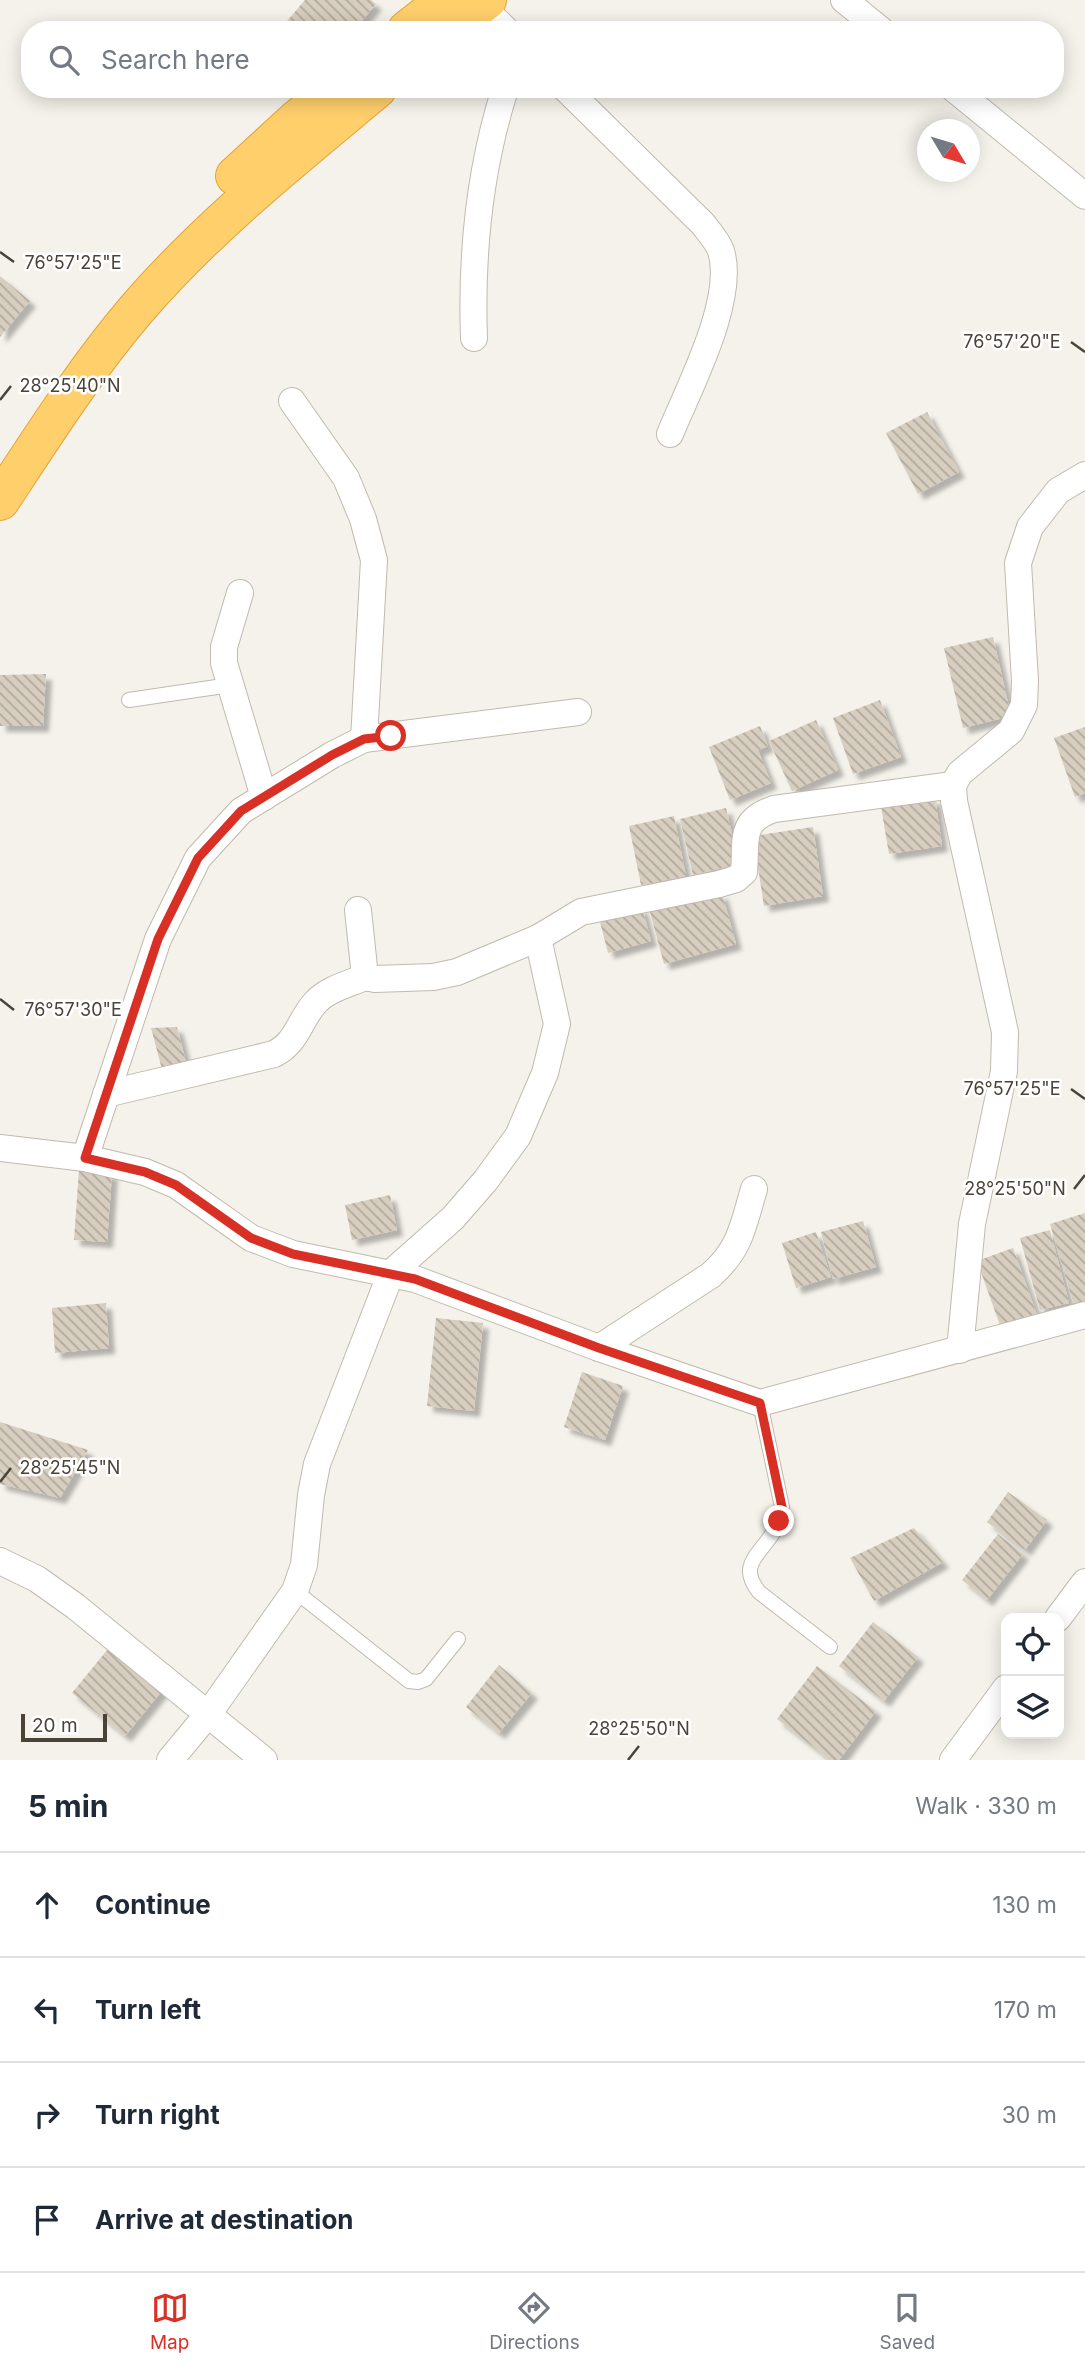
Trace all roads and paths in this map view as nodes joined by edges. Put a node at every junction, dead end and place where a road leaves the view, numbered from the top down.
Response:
1 (844, 0) edge
2 (870, 21) edge
3 (323, 98) edge
4 (366, 98) edge
5 (502, 98) edge
6 (575, 98) edge
7 (965, 98) edge
8 (1085, 196) edge
9 (474, 338) dead end
10 (292, 401) dead end
11 (670, 434) dead end
12 (0, 456) edge
13 (1085, 475) edge
14 (0, 501) edge
15 (240, 593) dead end
16 (230, 685) junction
17 (129, 700) dead end
18 (578, 712) dead end
19 (364, 739) junction
20 (953, 785) junction
21 (264, 797) junction
22 (358, 910) dead end
23 (538, 939) junction
24 (365, 977) junction
25 (106, 1094) junction
26 (0, 1148) edge
27 (85, 1158) junction
28 (754, 1189) dead end
29 (391, 1273) junction
30 (1085, 1315) edge
31 (599, 1348) junction
32 (960, 1350) junction
33 (760, 1403) junction
34 (0, 1561) edge
35 (1085, 1582) edge
36 (295, 1591) junction
37 (1062, 1613) edge
38 (458, 1639) dead end
39 (830, 1647) dead end
40 (1001, 1695) edge
41 (209, 1713) junction
42 (170, 1760) edge
43 (264, 1760) edge
44 (953, 1760) edge

1 - 2 street
3 - 12 highway
4 - 14 highway
5 - 9 street
6 - 11 street
7 - 8 street
10 - 19 street
13 - 20 street
15 - 16 street
16 - 17 lane
16 - 21 street
18 - 19 street
19 - 21 street
20 - 23 street
20 - 32 street
21 - 25 street
22 - 24 street
23 - 24 street
23 - 29 street
24 - 25 street
25 - 27 street
26 - 27 street
27 - 29 street
28 - 31 street
29 - 31 street
29 - 36 street
30 - 32 street
31 - 33 street
32 - 33 street
33 - 39 lane
34 - 41 street
35 - 37 street
36 - 38 lane
36 - 41 street
40 - 44 street
41 - 42 street
41 - 43 street

